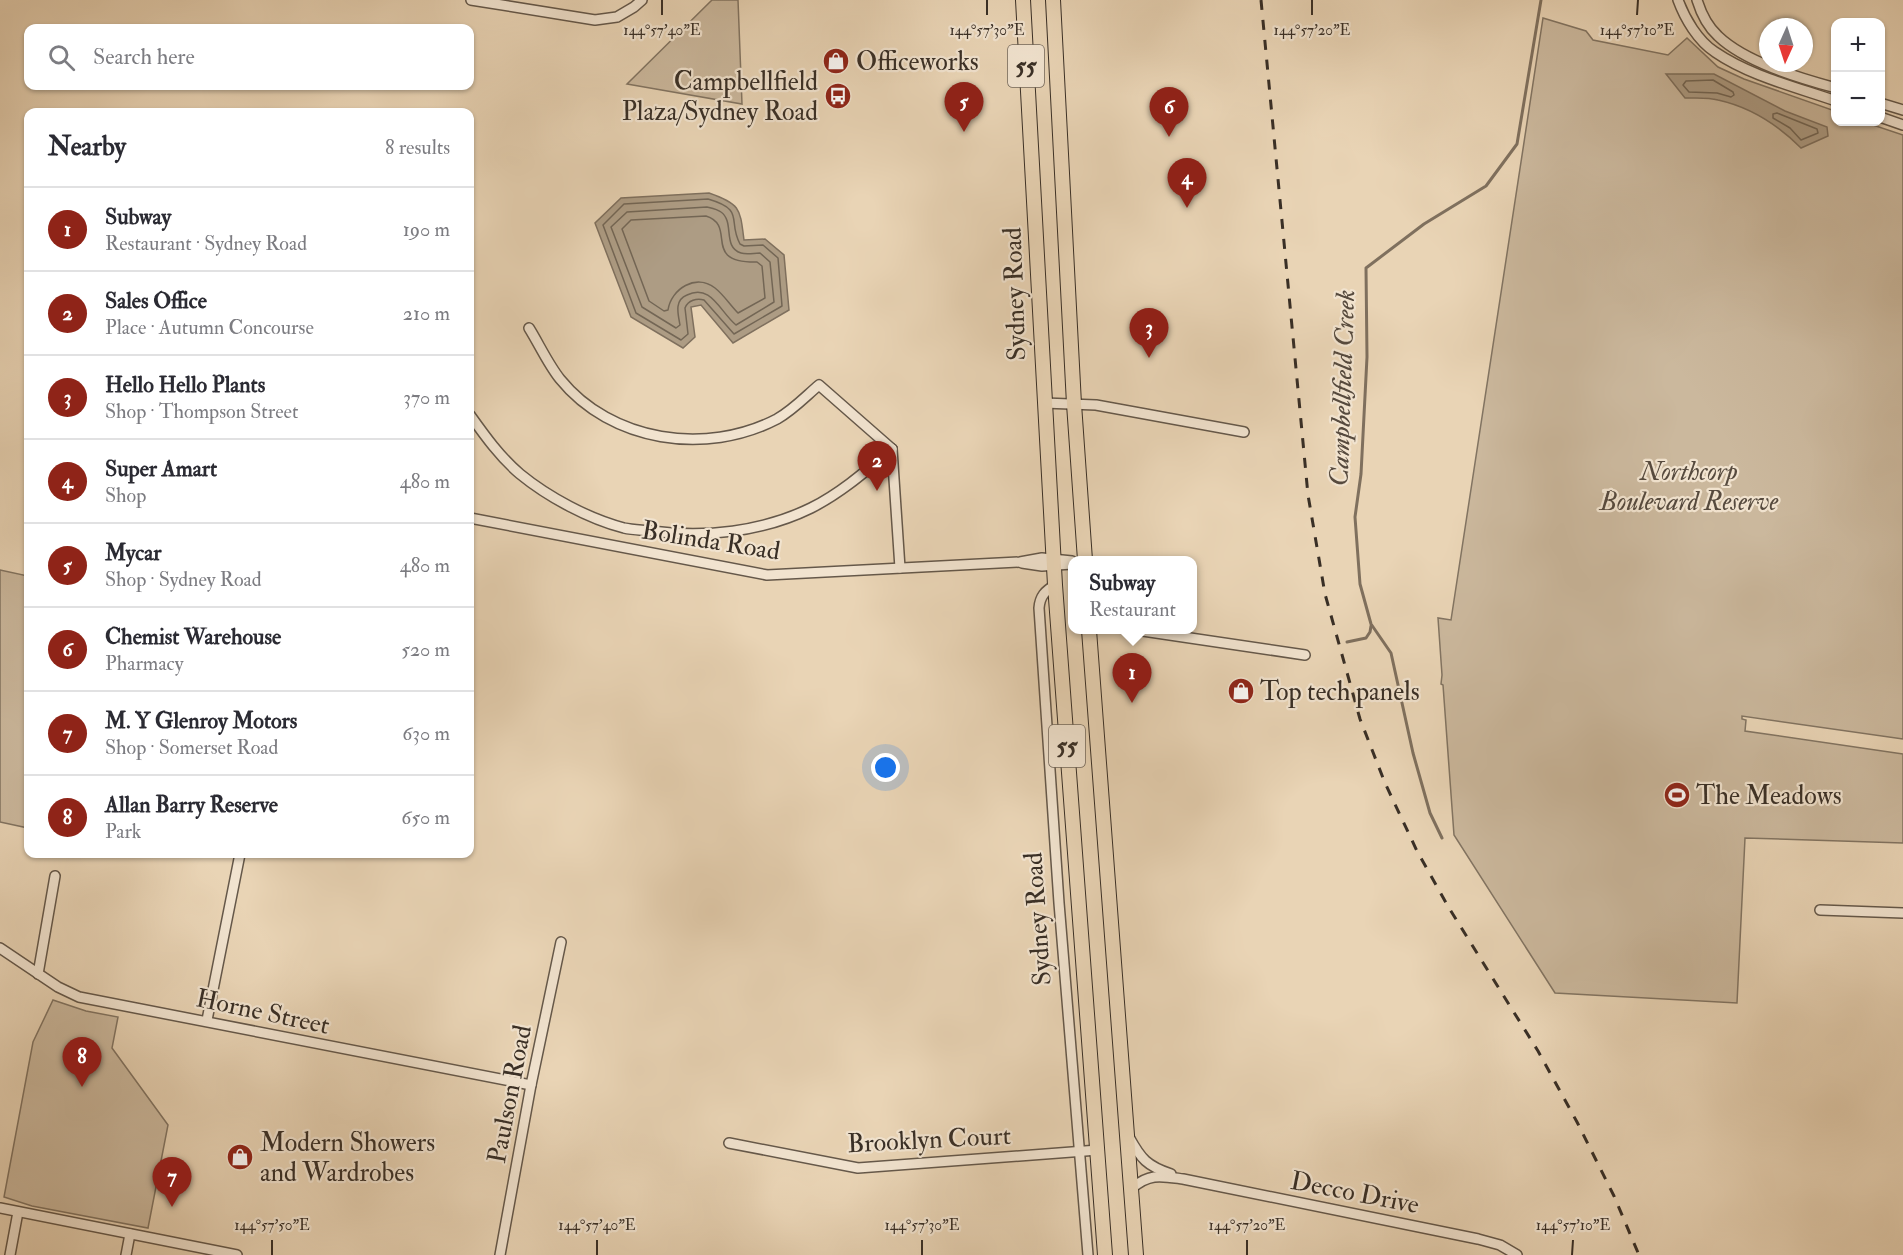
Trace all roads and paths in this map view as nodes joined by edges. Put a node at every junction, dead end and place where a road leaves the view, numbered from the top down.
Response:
1 (471, 0) edge
2 (642, 0) edge
3 (1023, 0) edge
4 (1053, 0) edge
5 (1678, 0) edge
6 (1697, 0) edge
7 (1831, 86) edge
8 (1831, 99) edge
9 (1885, 103) edge
10 (1885, 104) edge
11 (1903, 105) edge
12 (1903, 110) edge
13 (1885, 118) edge
14 (1903, 124) edge
15 (529, 328) dead end
16 (1044, 403) junction
17 (1074, 404) junction
18 (474, 421) edge
19 (1244, 432) dead end
20 (892, 449) junction
21 (474, 519) edge
22 (1084, 556) edge
23 (1053, 562) junction
24 (1068, 562) edge
25 (900, 568) junction
26 (1055, 585) junction
27 (1089, 634) edge
28 (1163, 634) edge
29 (1305, 655) dead end
30 (239, 858) edge
31 (1057, 867) junction
32 (1076, 867) junction
33 (55, 876) dead end
34 (1820, 910) dead end
35 (1903, 913) edge
36 (561, 942) dead end
37 (0, 948) edge
38 (38, 974) junction
39 (207, 1020) junction
40 (531, 1085) junction
41 (1128, 1135) junction
42 (729, 1143) dead end
43 (1098, 1150) junction
44 (1079, 1152) junction
45 (1183, 1179) junction
46 (1132, 1188) junction
47 (0, 1208) edge
48 (18, 1212) junction
49 (130, 1234) junction
50 (10, 1255) edge
51 (126, 1255) edge
52 (237, 1255) edge
53 (500, 1255) edge
54 (1088, 1255) edge
55 (1106, 1255) edge
56 (1136, 1255) edge
57 (1517, 1255) edge

1 - 2 street
3 - 16 highway, Sydney Road / 55
4 - 17 highway, 55
5 - 8 street
6 - 7 street
9 - 11 street
10 - 12 street
13 - 14 street
15 - 20 street
16 - 17 street
16 - 23 highway, Sydney Road / 55
17 - 19 street
17 - 22 highway, 55
18 - 20 street
20 - 25 street
21 - 25 street, Bolinda Road
23 - 24 street, Bolinda Road
23 - 25 street, Bolinda Road
23 - 26 highway, Sydney Road / 55
26 - 31 street, Sydney Road
26 - 32 highway, Sydney Road / 55
27 - 41 highway, 55
28 - 29 street
30 - 39 street
31 - 32 street
31 - 44 street, Sydney Road
32 - 43 highway, Sydney Road / 55
33 - 38 street
34 - 35 street
36 - 40 street, Paulson Road
37 - 38 street, Horne Street
38 - 39 street, Horne Street
39 - 40 street, Horne Street
40 - 53 street, Paulson Road
41 - 45 street, Decco Drive
41 - 46 highway, 55
42 - 44 street, Brooklyn Court
43 - 44 street, Brooklyn Court
43 - 55 highway, Sydney Road / 55
44 - 54 street, Sydney Road
45 - 46 street, Decco Drive
45 - 57 street, Decco Drive
46 - 56 highway, 55
47 - 48 street
48 - 49 street
48 - 50 street
49 - 51 street
49 - 52 street

